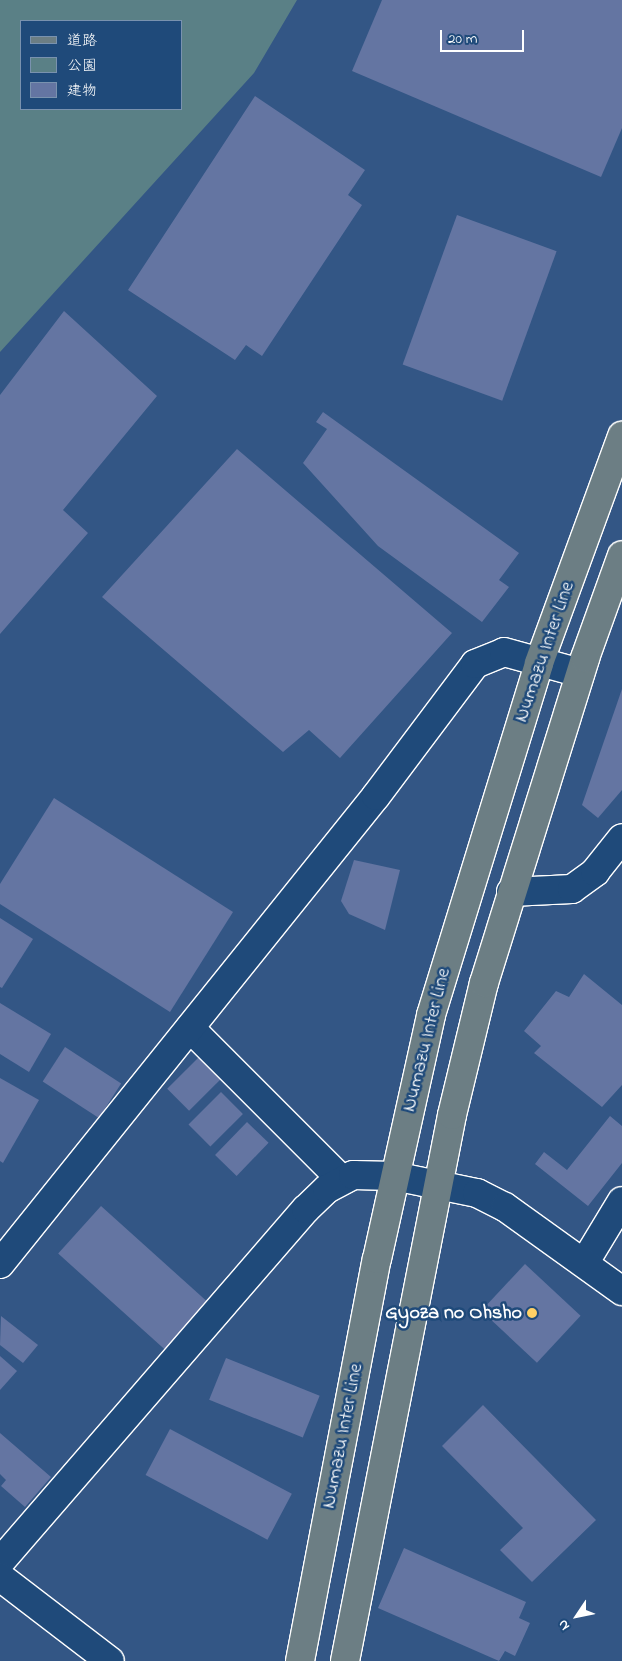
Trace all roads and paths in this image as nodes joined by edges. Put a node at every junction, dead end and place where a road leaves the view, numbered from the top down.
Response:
1 (622, 436) edge
2 (622, 556) edge
3 (539, 663) junction
4 (580, 673) junction
5 (622, 838) edge
6 (511, 892) junction
7 (190, 1028) junction
8 (394, 1176) junction
9 (342, 1180) junction
10 (438, 1184) junction
11 (622, 1201) edge
12 (585, 1262) junction
13 (0, 1264) edge
14 (622, 1291) edge
15 (0, 1562) edge
16 (0, 1577) edge
17 (110, 1661) edge
18 (300, 1661) edge
19 (345, 1661) edge

1 - 3 main road, Numazu Inter Line
2 - 4 main road, Numazu Inter Line
3 - 4 street
3 - 7 street
3 - 8 main road, Numazu Inter Line
4 - 6 main road, Numazu Inter Line
5 - 6 street
6 - 10 main road, Numazu Inter Line
7 - 9 street
7 - 13 street
8 - 9 street
8 - 10 street
8 - 18 main road, Numazu Inter Line
9 - 15 street
10 - 12 street
10 - 19 main road, Numazu Inter Line
11 - 12 street
12 - 14 street
16 - 17 street

